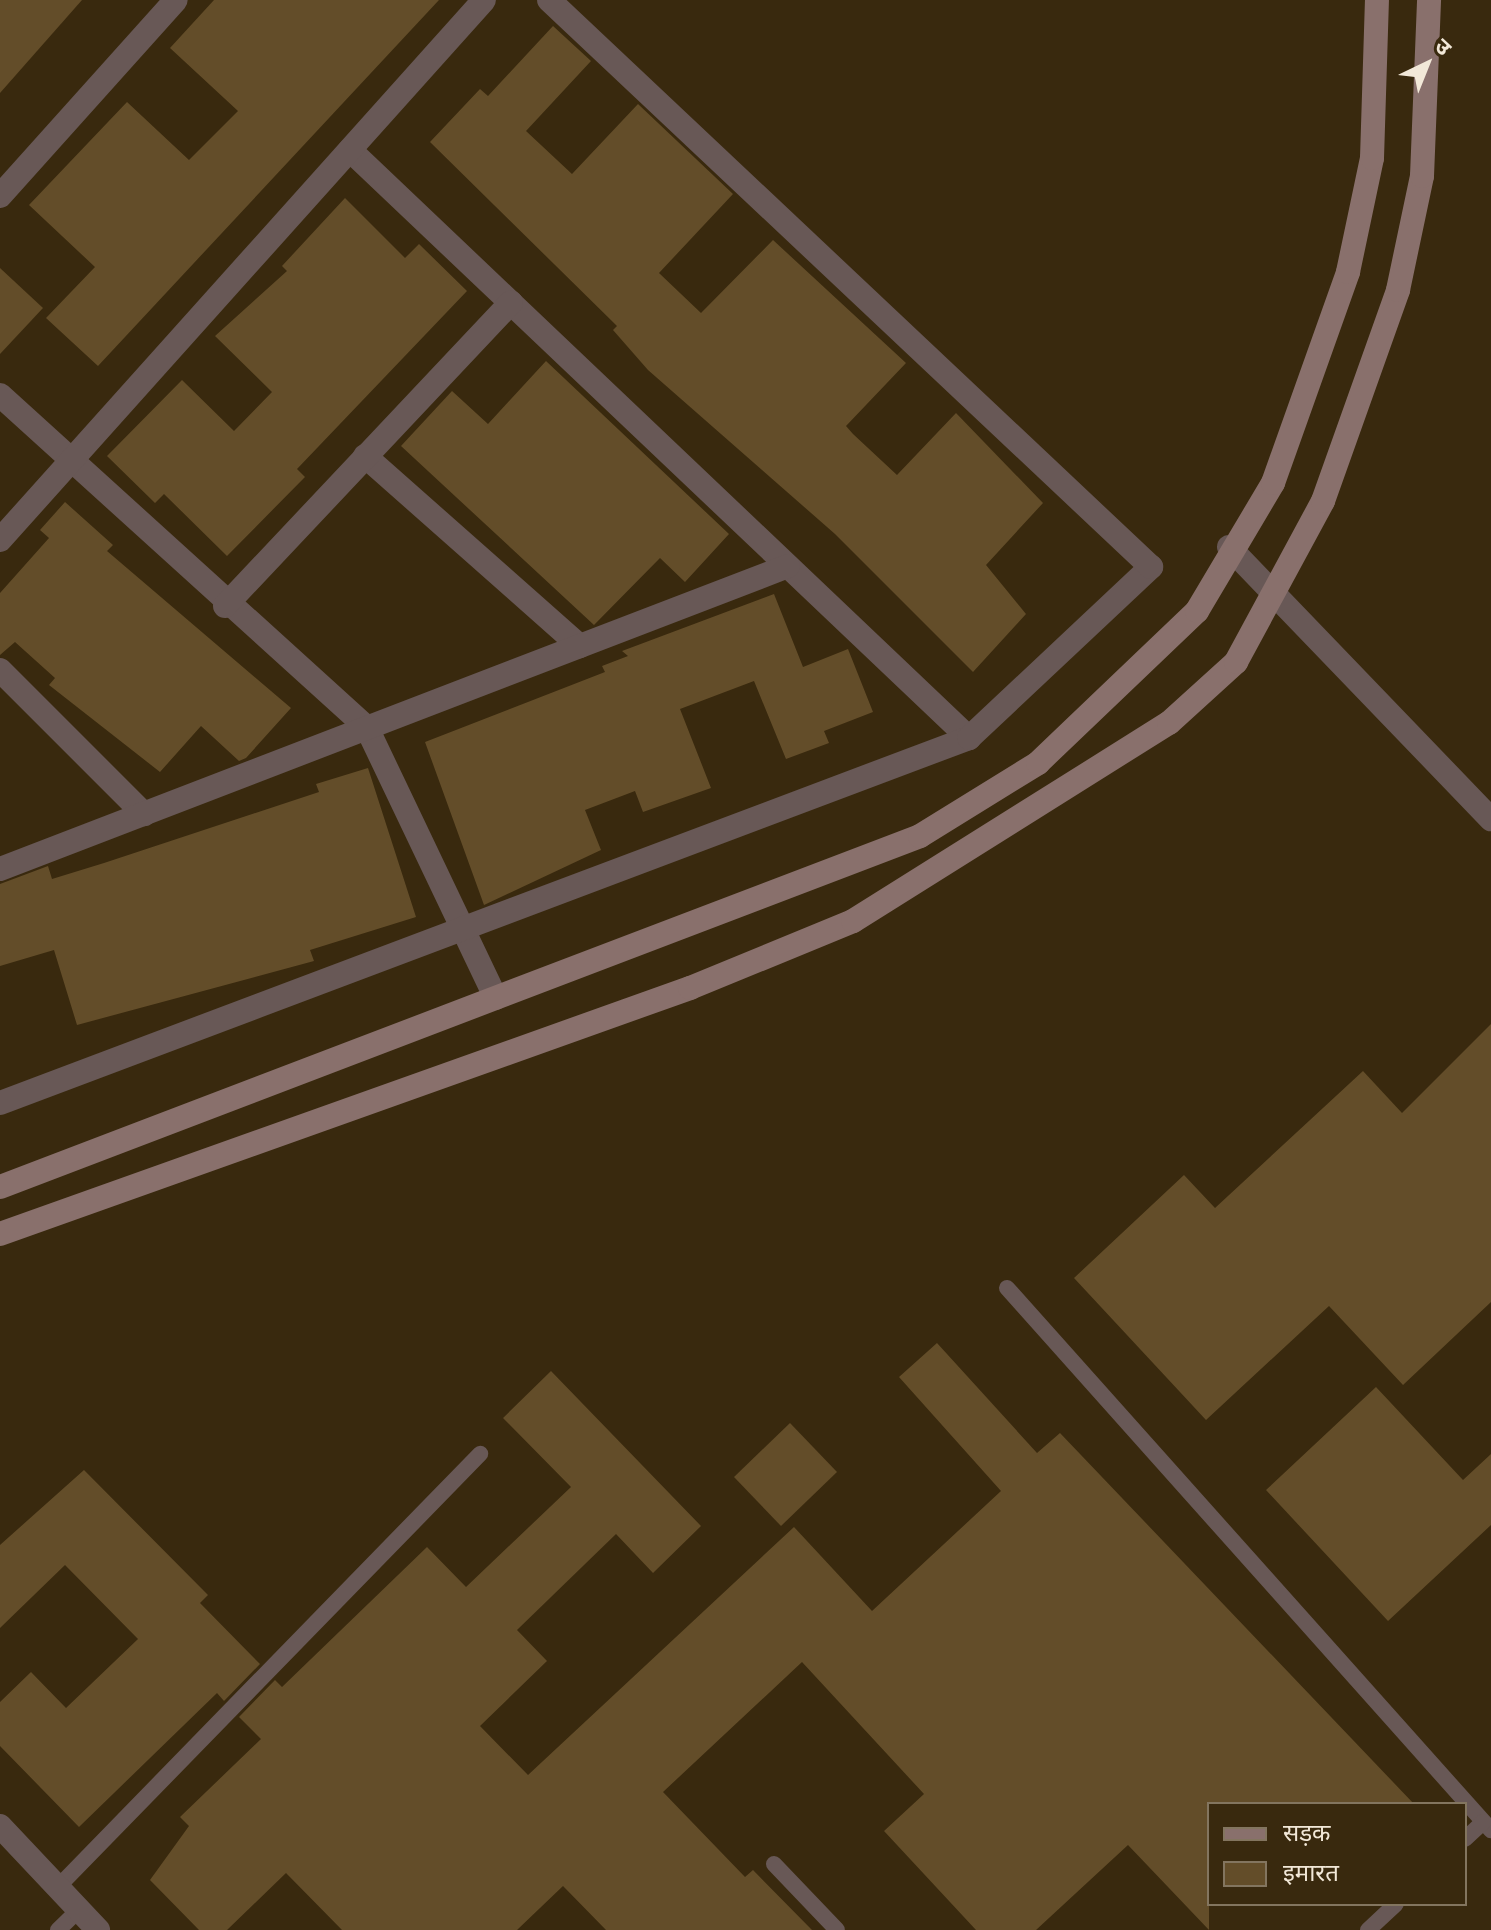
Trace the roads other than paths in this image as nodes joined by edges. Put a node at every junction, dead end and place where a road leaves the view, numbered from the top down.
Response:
1 (176, 0) edge
2 (484, 0) edge
3 (549, 0) edge
4 (1377, 0) edge
5 (1429, 0) edge
6 (350, 150) junction
7 (0, 196) edge
8 (511, 302) junction
9 (0, 395) edge
10 (365, 456) junction
11 (72, 459) junction
12 (0, 540) edge
13 (1229, 547) junction
14 (788, 566) junction
15 (1276, 595) junction
16 (225, 606) junction
17 (580, 646) junction
18 (0, 670) edge
19 (367, 728) junction
20 (969, 738) junction
21 (144, 814) junction
22 (1491, 819) edge
23 (0, 869) edge
24 (461, 925) junction
25 (496, 998) junction
26 (0, 1103) edge
27 (0, 1187) edge
28 (0, 1234) edge
29 (1007, 1288) dead end
30 (480, 1454) dead end
31 (1466, 1802) edge
32 (1467, 1804) edge
33 (0, 1826) edge
34 (1487, 1826) edge
35 (1467, 1838) edge
36 (774, 1864) dead end
37 (58, 1887) junction
38 (1394, 1906) edge
39 (79, 1910) junction
40 (58, 1930) edge
41 (98, 1930) edge
42 (837, 1930) edge
43 (1368, 1930) edge

1 - 7 street
2 - 6 street
3 - 20 street
4 - 13 street
5 - 15 street
6 - 8 street
6 - 11 street
8 - 10 street
8 - 14 street
9 - 11 street
10 - 16 street
10 - 17 street
11 - 12 street
11 - 16 street
13 - 15 street
13 - 25 street
14 - 17 street
14 - 20 street
15 - 22 street
15 - 28 street
16 - 19 street
17 - 19 street
18 - 21 street
19 - 21 street
19 - 24 street
20 - 24 street
21 - 23 street
24 - 25 street
24 - 26 street
25 - 27 street
29 - 31 lane
30 - 37 lane
32 - 34 lane
33 - 37 street
34 - 35 lane
36 - 42 lane
37 - 39 street
38 - 43 lane
39 - 40 lane
39 - 41 street

